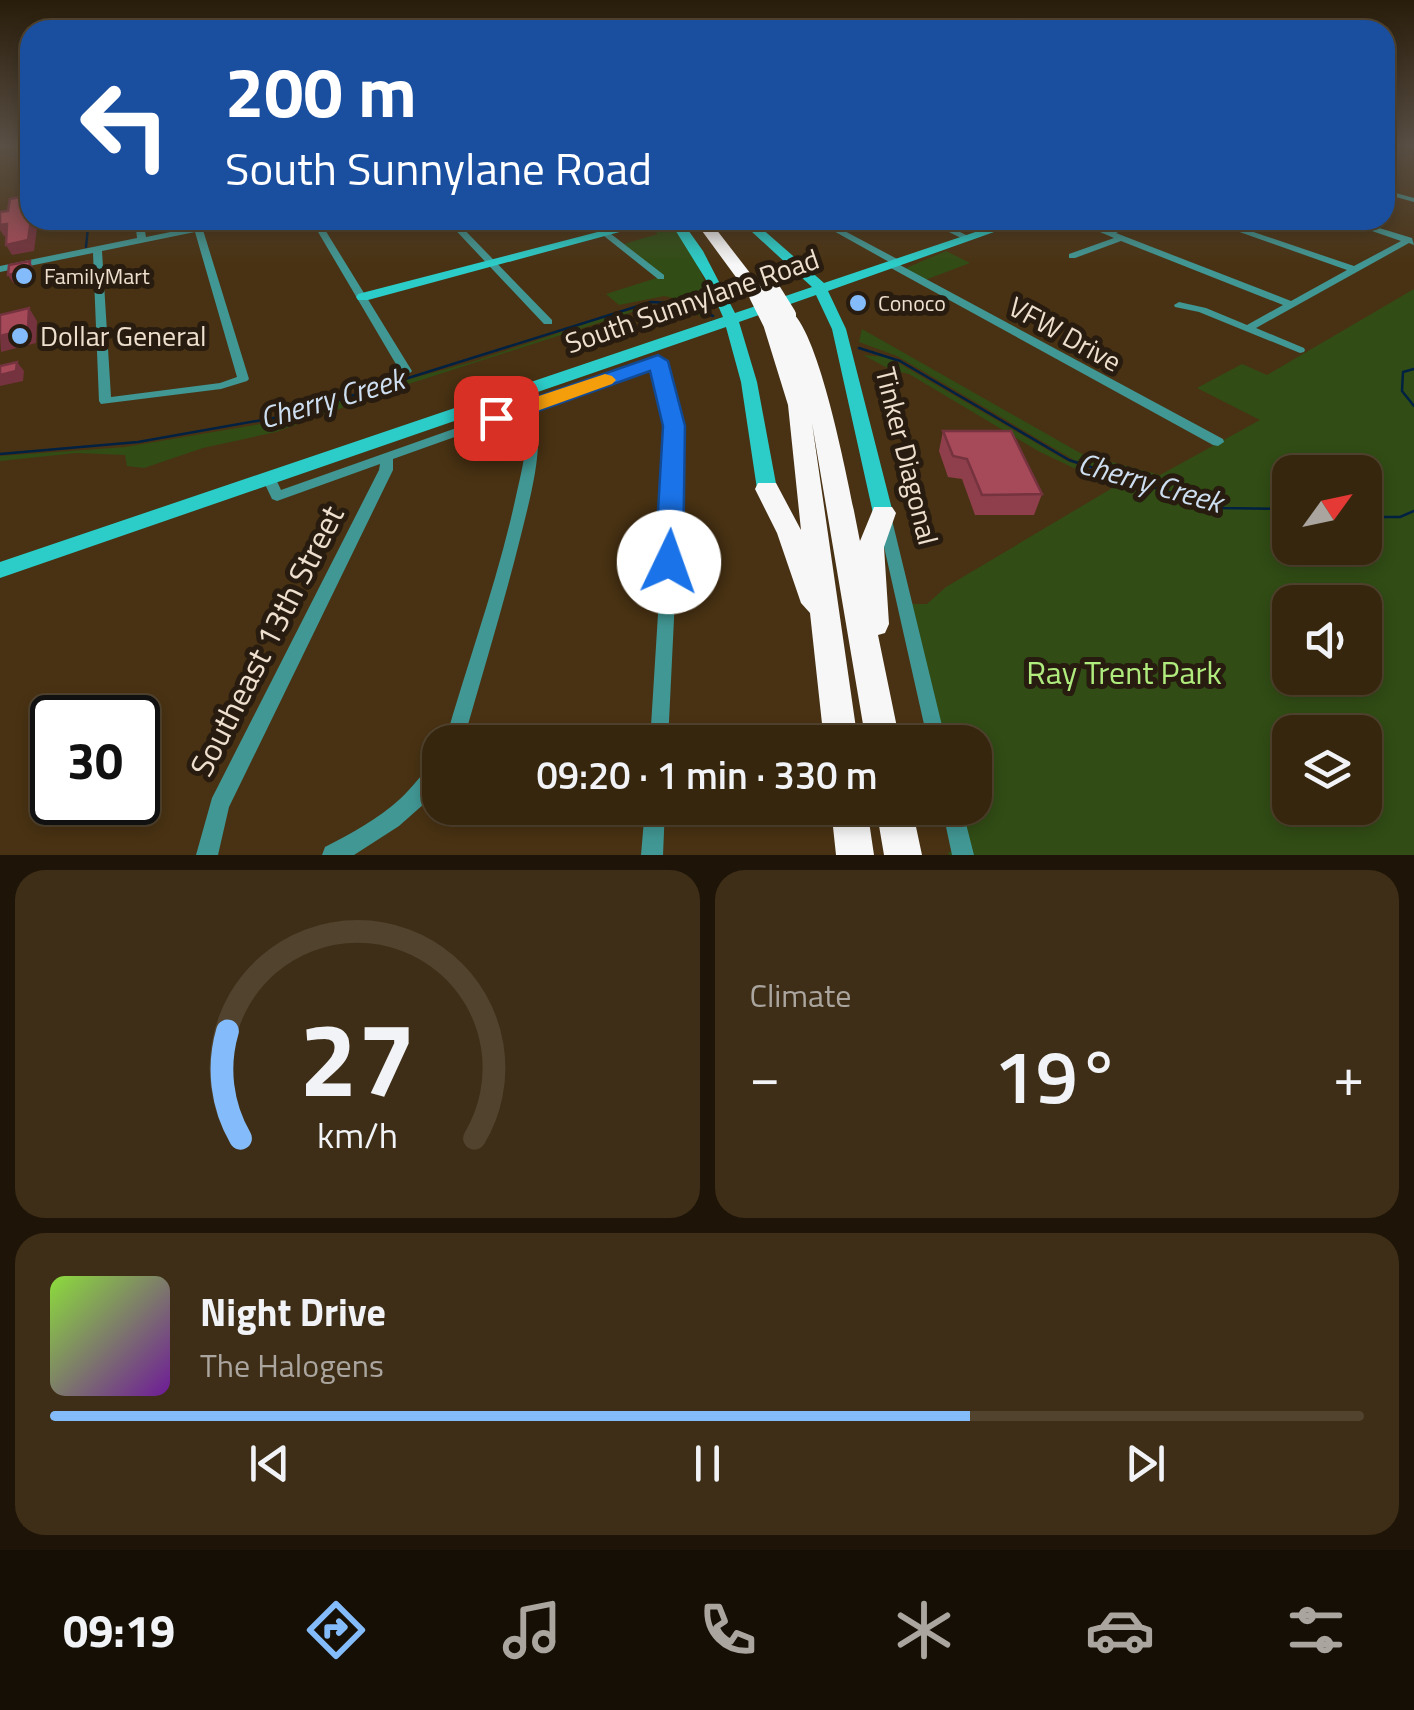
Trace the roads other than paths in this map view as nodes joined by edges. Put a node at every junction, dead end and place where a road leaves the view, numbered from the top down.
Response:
1 (140, 230) edge
2 (193, 230) edge
3 (198, 230) edge
4 (321, 230) edge
5 (460, 230) edge
6 (601, 230) edge
7 (621, 230) edge
8 (682, 230) edge
9 (710, 230) edge
10 (724, 230) edge
11 (757, 230) edge
12 (836, 230) edge
13 (951, 230) edge
14 (992, 230) edge
15 (1101, 230) edge
16 (1116, 230) edge
17 (1239, 230) edge
18 (1376, 230) edge
19 (1108, 233) junction
20 (606, 234) junction
21 (968, 238) junction
22 (1121, 238) junction
23 (142, 240) junction
24 (1412, 241) edge
25 (97, 250) junction
26 (1072, 256) dead end
27 (493, 264) junction
28 (895, 264) junction
29 (0, 270) edge
30 (1354, 270) junction
31 (660, 277) dead end
32 (821, 289) junction
33 (765, 293) junction
34 (363, 297) junction
35 (1291, 304) junction
36 (1179, 305) dead end
37 (779, 318) junction
38 (734, 319) junction
39 (548, 322) dead end
40 (1248, 328) junction
41 (1300, 350) dead end
42 (406, 371) dead end
43 (527, 399) junction
44 (1218, 442) dead end
45 (387, 457) junction
46 (268, 478) junction
47 (768, 490) joint
48 (883, 513) junction
49 (0, 570) edge
50 (830, 644) junction
51 (877, 708) junction
52 (459, 725) edge
53 (660, 725) edge
54 (840, 725) edge
55 (880, 725) edge
56 (933, 725) edge
57 (422, 791) edge
58 (655, 825) edge
59 (851, 825) edge
60 (897, 825) edge
61 (956, 825) edge
62 (208, 855) edge
63 (333, 855) edge
64 (652, 855) edge
65 (855, 855) edge
66 (903, 855) edge
67 (964, 855) edge

1 - 23 street
2 - 23 street
3 - 25 street
4 - 34 street
5 - 27 street
6 - 20 street
7 - 20 street
8 - 38 street
9 - 33 highway
10 - 33 highway
11 - 32 street, Tinker Diagonal
12 - 28 street, VFW Drive
13 - 21 street
14 - 21 street, South Sunnylane Road
15 - 19 street
16 - 19 street
17 - 30 street
18 - 24 street
19 - 22 street
20 - 27 street
20 - 31 street
21 - 28 street, South Sunnylane Road
22 - 26 street
22 - 35 street
23 - 25 street
24 - 30 street
25 - 29 street
27 - 34 street
27 - 39 street
28 - 32 street, South Sunnylane Road
28 - 44 street, VFW Drive
30 - 35 street
32 - 38 street, South Sunnylane Road
32 - 48 street, Tinker Diagonal
33 - 37 highway, bridge
34 - 42 street
35 - 40 street
36 - 40 street
37 - 50 highway
37 - 51 highway
38 - 43 street, South Sunnylane Road
38 - 47 street
40 - 41 street
43 - 45 street, South Sunnylane Road
43 - 46 street, South Sunnylane Road
43 - 52 street
43 - 53 street, South Sunnylane Road
45 - 46 street, South Sunnylane Road
45 - 62 street, Southeast 13th Street
46 - 49 street, South Sunnylane Road
47 - 50 highway
48 - 51 highway
48 - 56 street, Tinker Diagonal
50 - 54 highway
51 - 55 highway
57 - 63 street
58 - 64 street
59 - 65 highway
60 - 66 highway
61 - 67 street

